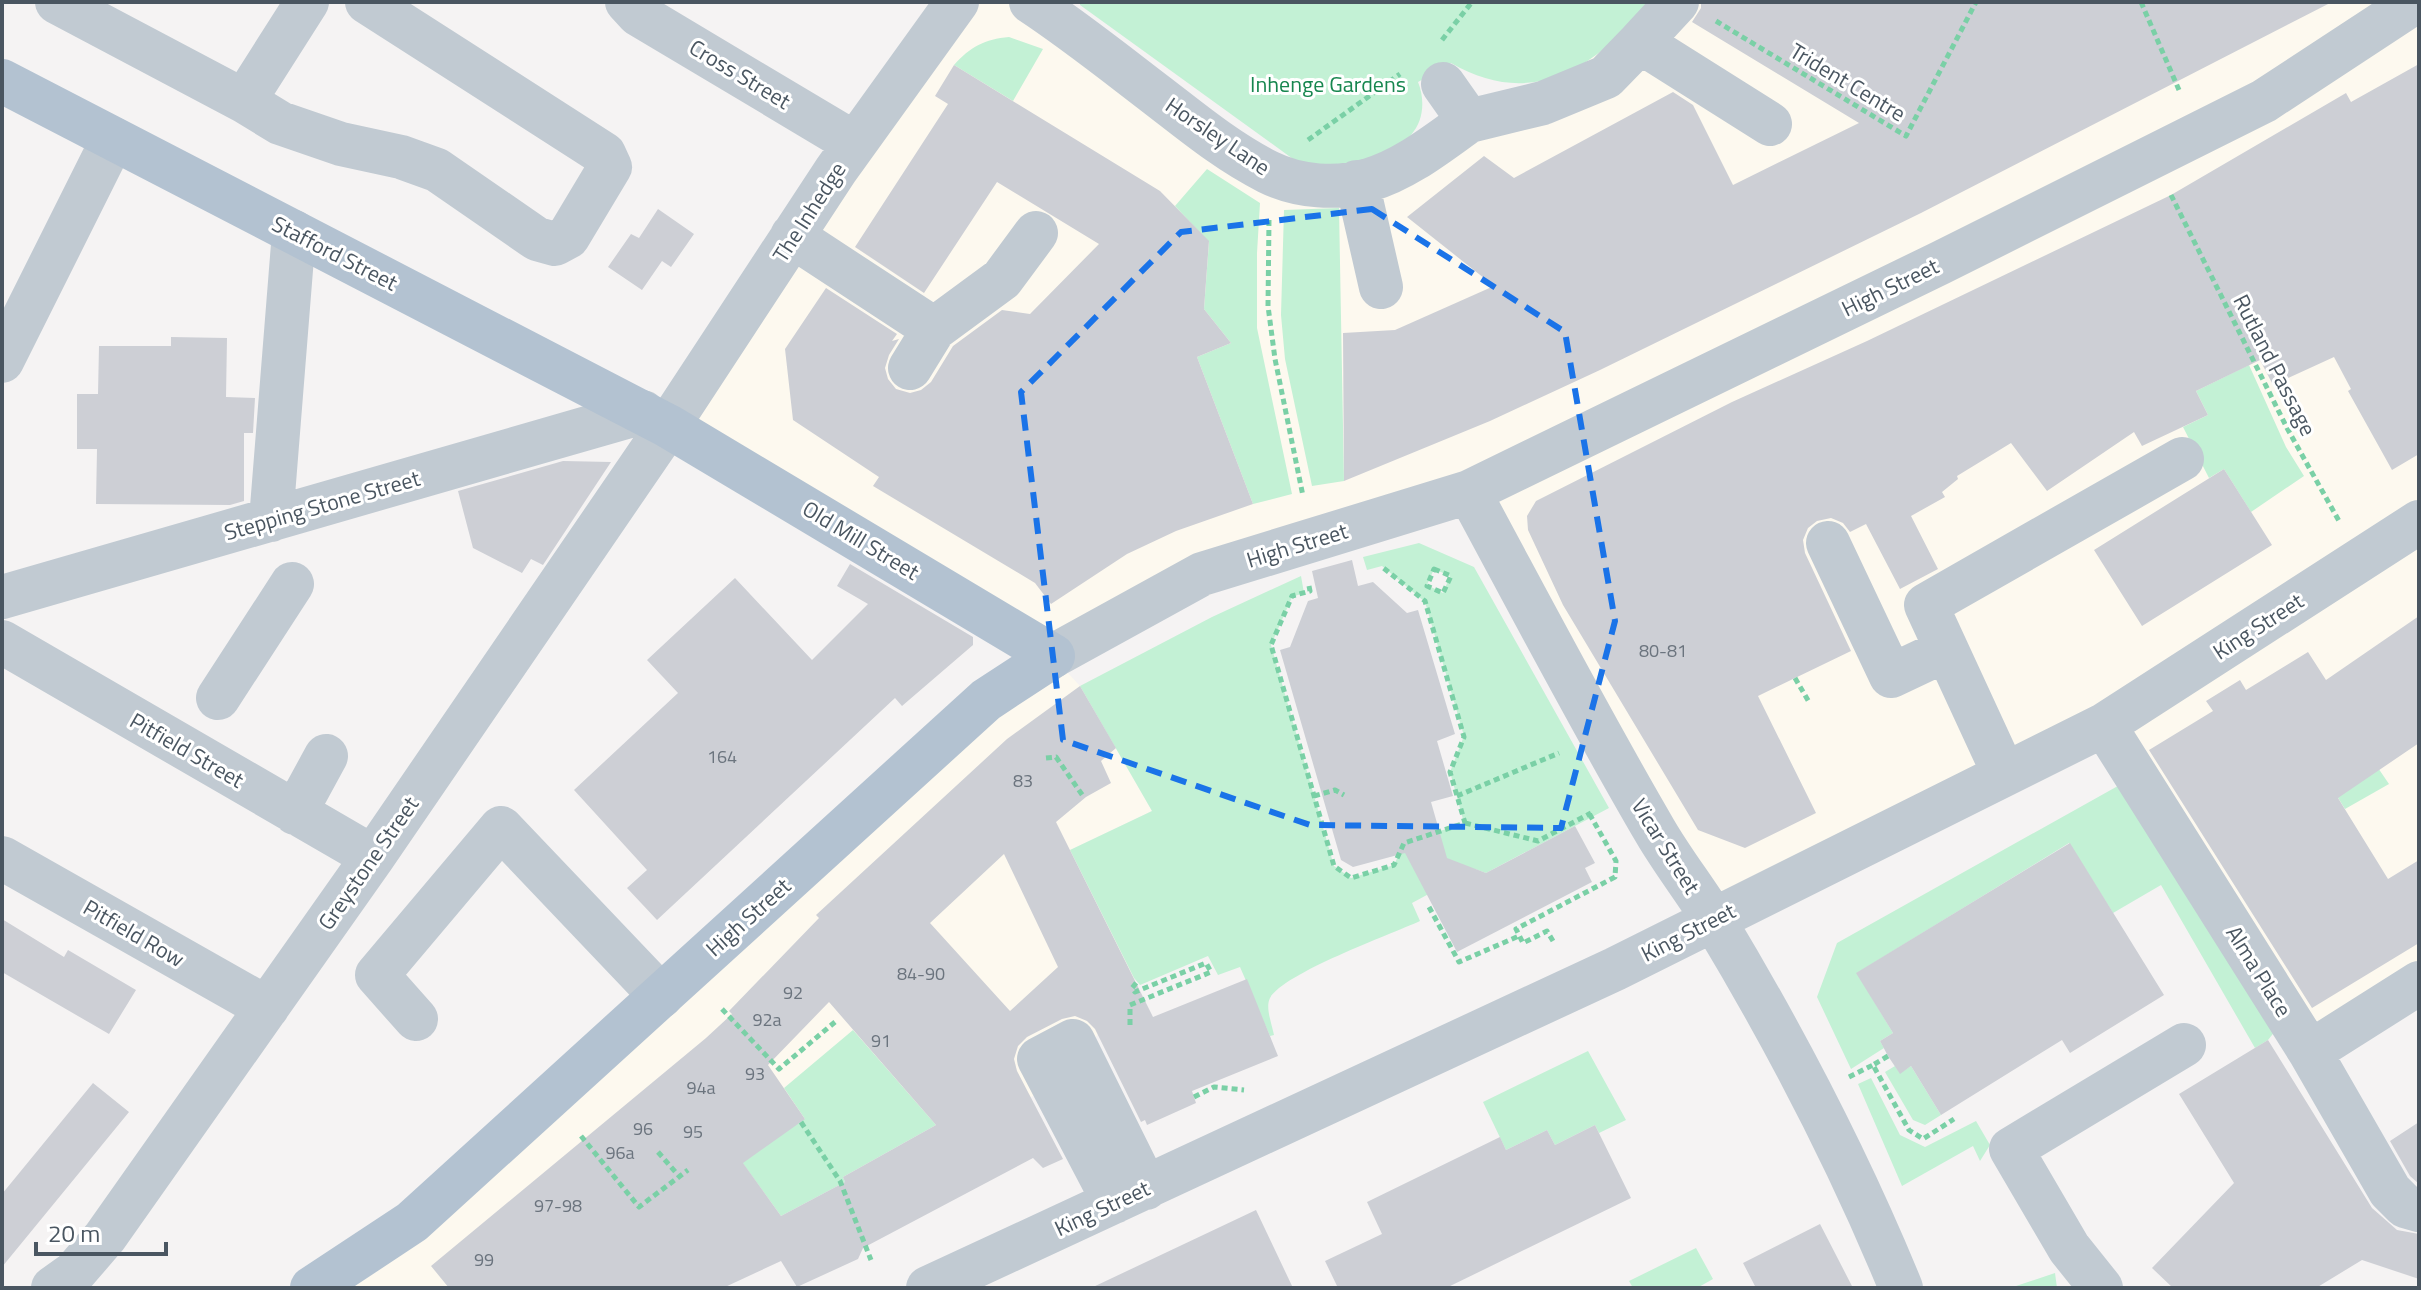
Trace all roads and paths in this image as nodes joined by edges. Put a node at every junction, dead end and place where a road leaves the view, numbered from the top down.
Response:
1 (57, 2) edge
2 (367, 2) edge
3 (627, 2) edge
4 (957, 2) edge
5 (1031, 2) edge
6 (1472, 2) edge
7 (1976, 2) edge
8 (2141, 2) edge
9 (2415, 2) edge
10 (304, 3) edge
11 (1694, 10) edge
12 (1640, 42) junction
13 (1428, 66) junction
14 (2, 81) edge
15 (2179, 90) dead end
16 (244, 101) junction
17 (1469, 121) junction
18 (1770, 124) dead end
19 (113, 139) junction
20 (854, 143) junction
21 (1292, 163) junction
22 (1357, 182) junction
23 (2166, 182) dead end
24 (294, 232) junction
25 (1036, 233) dead end
26 (792, 236) junction
27 (1381, 287) dead end
28 (934, 329) junction
29 (2, 361) edge
30 (910, 368) dead end
31 (655, 419) junction
32 (2182, 459) dead end
33 (1469, 492) junction
34 (1303, 496) dead end
35 (271, 520) junction
36 (2419, 522) edge
37 (1828, 543) dead end
38 (2362, 559) junction
39 (1367, 570) dead end
40 (1306, 574) dead end
41 (292, 584) dead end
42 (1435, 589) junction
43 (2, 597) edge
44 (1425, 601) junction
45 (2, 642) edge
46 (1946, 650) junction
47 (1053, 656) junction
48 (1795, 678) dead end
49 (218, 698) dead end
50 (1809, 702) dead end
51 (2104, 725) junction
52 (1553, 755) dead end
53 (326, 756) dead end
54 (1046, 758) dead end
55 (2004, 774) junction
56 (1344, 795) dead end
57 (1083, 796) dead end
58 (1314, 796) junction
59 (1457, 796) junction
60 (295, 813) junction
61 (1589, 813) dead end
62 (1580, 818) dead end
63 (1465, 823) junction
64 (373, 857) junction
65 (2, 858) edge
66 (1429, 907) dead end
67 (1714, 920) junction
68 (1519, 936) junction
69 (1553, 941) dead end
70 (1137, 982) dead end
71 (2419, 983) edge
72 (661, 996) junction
73 (267, 1008) junction
74 (722, 1009) dead end
75 (416, 1019) dead end
76 (835, 1022) dead end
77 (1130, 1025) dead end
78 (2184, 1045) dead end
79 (2310, 1052) junction
80 (1888, 1056) dead end
81 (1244, 1090) dead end
82 (1194, 1097) dead end
83 (1954, 1119) dead end
84 (801, 1122) dead end
85 (581, 1136) dead end
86 (658, 1152) dead end
87 (688, 1170) dead end
88 (679, 1176) junction
89 (2419, 1210) edge
90 (412, 1222) junction
91 (871, 1260) dead end
92 (53, 1288) edge
93 (312, 1288) edge
94 (344, 1288) edge
95 (928, 1288) edge
96 (1901, 1288) edge
97 (2101, 1288) edge

1 - 16 street
2 - 16 street
3 - 20 street, Cross Street
4 - 20 street, The Inhedge
5 - 21 street, Horsley Lane
6 - 13 path
7 - 11 path, Trident Centre
8 - 15 path
9 - 33 street, High Street
10 - 16 street
11 - 12 street
12 - 17 street
12 - 18 street
13 - 17 street
13 - 21 path
14 - 19 main road, Stafford Street
17 - 22 street, Horsley Lane
19 - 24 main road, Stafford Street
19 - 29 street
20 - 26 street, The Inhedge
21 - 22 street, Horsley Lane
21 - 34 path
22 - 27 street
23 - 38 path, Rutland Passage
24 - 31 main road, Stafford Street
24 - 35 street
25 - 28 street
26 - 28 street
26 - 31 street, The Inhedge
28 - 30 street
31 - 35 street, Stepping Stone Street
31 - 47 main road, Old Mill Street
31 - 64 street, Greystone Street
32 - 46 street
33 - 47 street, High Street
33 - 67 street, Vicar Street
35 - 43 street, Stepping Stone Street
36 - 38 street, King Street
37 - 46 street
38 - 51 street, King Street
39 - 44 path
40 - 58 path
41 - 49 street
42 - 42 path
42 - 44 path
44 - 59 path
45 - 60 street, Pitfield Street
46 - 55 street
47 - 72 main road, High Street
48 - 50 path
51 - 55 street, King Street
51 - 79 street, Alma Place
52 - 59 path
53 - 60 street
54 - 57 path
55 - 67 street, King Street
56 - 58 path
58 - 63 path
59 - 63 path
60 - 64 street, Pitfield Street
61 - 68 path
62 - 63 path
64 - 73 street, Greystone Street
65 - 73 street, Pitfield Row
66 - 68 path
67 - 95 street, King Street
67 - 96 street, Vicar Street
68 - 69 path
70 - 77 path
71 - 79 street
72 - 75 street
72 - 90 main road, High Street
73 - 92 street, Greystone Street
74 - 76 path
78 - 97 street
79 - 89 street, Alma Place
80 - 83 path
81 - 82 path
84 - 91 path
85 - 88 path
86 - 88 path
87 - 88 path
90 - 93 main road, High Street
90 - 94 main road

